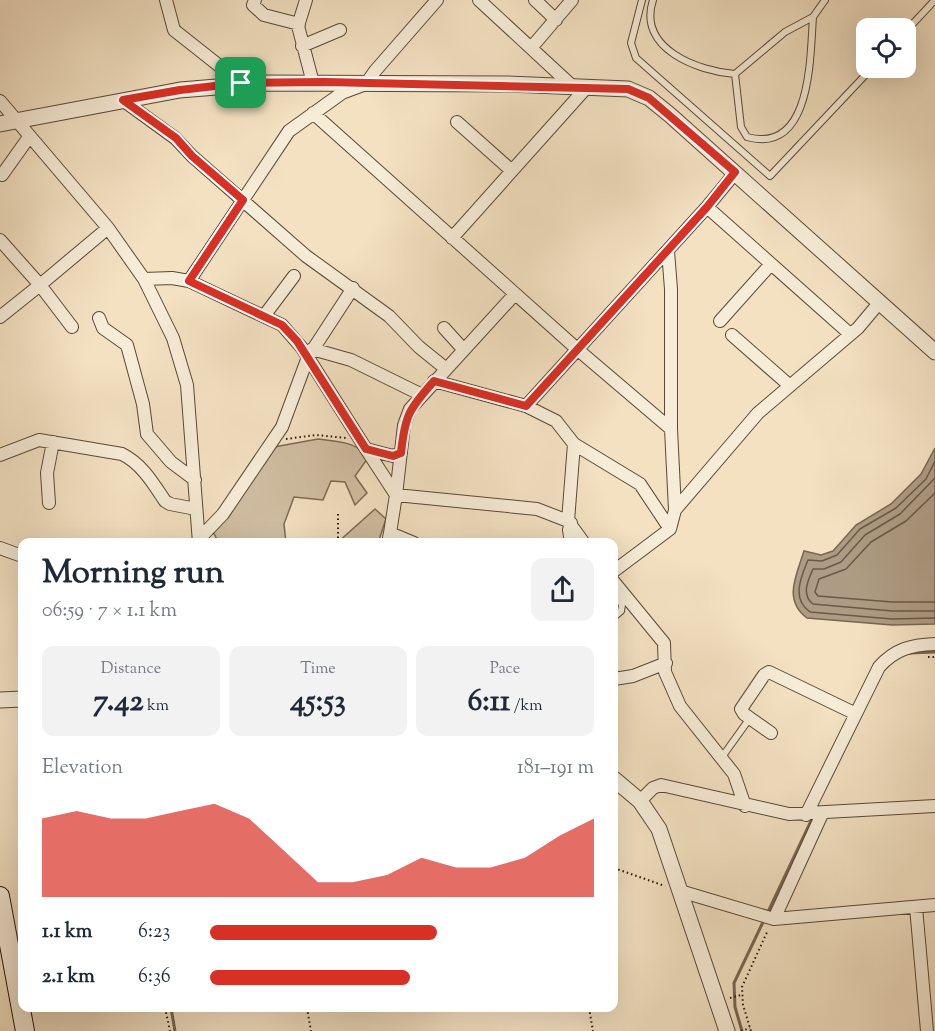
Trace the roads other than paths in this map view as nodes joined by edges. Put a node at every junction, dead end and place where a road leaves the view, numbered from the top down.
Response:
1 (166, 0) edge
2 (255, 0) edge
3 (306, 0) edge
4 (437, 0) edge
5 (479, 0) edge
6 (535, 0) edge
7 (572, 0) edge
8 (642, 0) edge
9 (653, 0) edge
10 (825, 0) edge
11 (935, 0) edge
12 (813, 17) junction
13 (556, 20) junction
14 (916, 20) edge
15 (299, 24) junction
16 (340, 30) dead end
17 (302, 46) junction
18 (531, 48) junction
19 (735, 74) junction
20 (863, 78) edge
21 (241, 83) junction
22 (313, 83) junction
23 (366, 84) junction
24 (579, 87) junction
25 (123, 100) junction
26 (0, 101) edge
27 (313, 113) junction
28 (17, 121) junction
29 (457, 122) dead end
30 (0, 124) edge
31 (29, 137) junction
32 (512, 171) junction
33 (735, 172) junction
34 (2, 175) dead end
35 (243, 200) junction
36 (707, 207) junction
37 (108, 228) junction
38 (453, 238) junction
39 (0, 240) edge
40 (668, 251) junction
41 (771, 264) junction
42 (294, 276) dead end
43 (144, 279) junction
44 (189, 281) junction
45 (40, 285) junction
46 (352, 288) junction
47 (515, 294) junction
48 (879, 303) junction
49 (264, 316) junction
50 (0, 317) edge
51 (99, 318) dead end
52 (720, 321) dead end
53 (72, 327) dead end
54 (444, 328) dead end
55 (850, 334) junction
56 (732, 335) dead end
57 (463, 349) junction
58 (578, 349) junction
59 (935, 352) edge
60 (310, 353) junction
61 (445, 368) junction
62 (434, 381) junction
63 (789, 385) junction
64 (422, 395) junction
65 (526, 406) junction
66 (671, 429) junction
67 (53, 442) junction
68 (363, 444) junction
69 (574, 444) junction
70 (401, 453) junction
71 (0, 455) edge
72 (195, 480) junction
73 (396, 495) junction
74 (50, 503) dead end
75 (196, 509) junction
76 (675, 510) junction
77 (569, 522) junction
78 (670, 529) junction
79 (199, 538) edge
80 (202, 538) edge
81 (389, 538) edge
82 (570, 538) edge
83 (580, 538) edge
84 (0, 548) edge
85 (18, 555) edge
86 (618, 568) edge
87 (618, 587) edge
88 (618, 598) edge
89 (618, 614) edge
90 (935, 644) edge
91 (666, 663) junction
92 (618, 678) edge
93 (0, 699) edge
94 (18, 699) edge
95 (854, 713) junction
96 (750, 718) junction
97 (771, 733) dead end
98 (722, 758) junction
99 (618, 782) edge
100 (640, 801) junction
101 (745, 806) junction
102 (935, 806) edge
103 (806, 814) junction
104 (822, 814) junction
105 (680, 891) junction
106 (0, 896) edge
107 (935, 905) edge
108 (915, 907) junction
109 (771, 919) junction
110 (18, 989) edge
111 (22, 1012) edge
112 (26, 1031) edge
113 (727, 1031) edge
114 (927, 1031) edge

1 - 21 street
2 - 15 street
3 - 15 street
4 - 23 street
5 - 18 street
6 - 13 street
7 - 13 street
8 - 20 lane
9 - 19 lane
10 - 12 lane
11 - 14 lane
12 - 19 lane
12 - 19 lane
13 - 18 street
15 - 17 street
16 - 17 street
17 - 22 street
18 - 24 street
21 - 22 street
21 - 25 street
22 - 23 street
23 - 24 street
23 - 27 street
24 - 32 street
24 - 33 street
25 - 28 street
25 - 35 street
26 - 28 street
27 - 35 street
27 - 38 street
28 - 30 street
28 - 31 street
29 - 32 street
31 - 34 street
31 - 37 street
32 - 38 street
33 - 36 street
33 - 48 street
35 - 44 street
35 - 46 street
36 - 40 street
36 - 41 street
37 - 43 street
37 - 45 street
38 - 47 street
39 - 45 street
40 - 58 street
40 - 66 street
41 - 52 street
41 - 55 street
42 - 49 street
43 - 44 street
43 - 72 street
44 - 49 street
45 - 50 street
45 - 53 street
46 - 60 street
46 - 61 street
47 - 57 street
47 - 58 street
48 - 55 street
48 - 59 street
49 - 60 street
51 - 72 street
54 - 57 street
55 - 63 street
56 - 63 street
57 - 61 street
58 - 65 street
58 - 66 street
60 - 64 street
60 - 68 street
60 - 80 street
61 - 62 street
62 - 64 street
62 - 65 street
63 - 76 street
64 - 70 street
65 - 69 street
66 - 76 street
67 - 71 street
67 - 74 street
67 - 75 street
68 - 70 street
68 - 73 street
69 - 77 street
69 - 78 street
70 - 73 street
72 - 75 street
73 - 77 street
73 - 81 street
75 - 79 street
76 - 78 street
77 - 82 street
77 - 83 street
78 - 86 street
84 - 85 street
87 - 91 street
88 - 89 lane
90 - 95 street
91 - 92 street
91 - 98 street
93 - 94 street
95 - 96 street
95 - 103 street
96 - 97 street
96 - 98 lane
98 - 101 street
99 - 100 street
100 - 101 street
100 - 105 street
101 - 103 street
102 - 104 street
103 - 104 street
104 - 109 street
105 - 109 street
105 - 113 street
106 - 110 main road
107 - 108 street
108 - 109 street
108 - 114 street
111 - 112 main road

